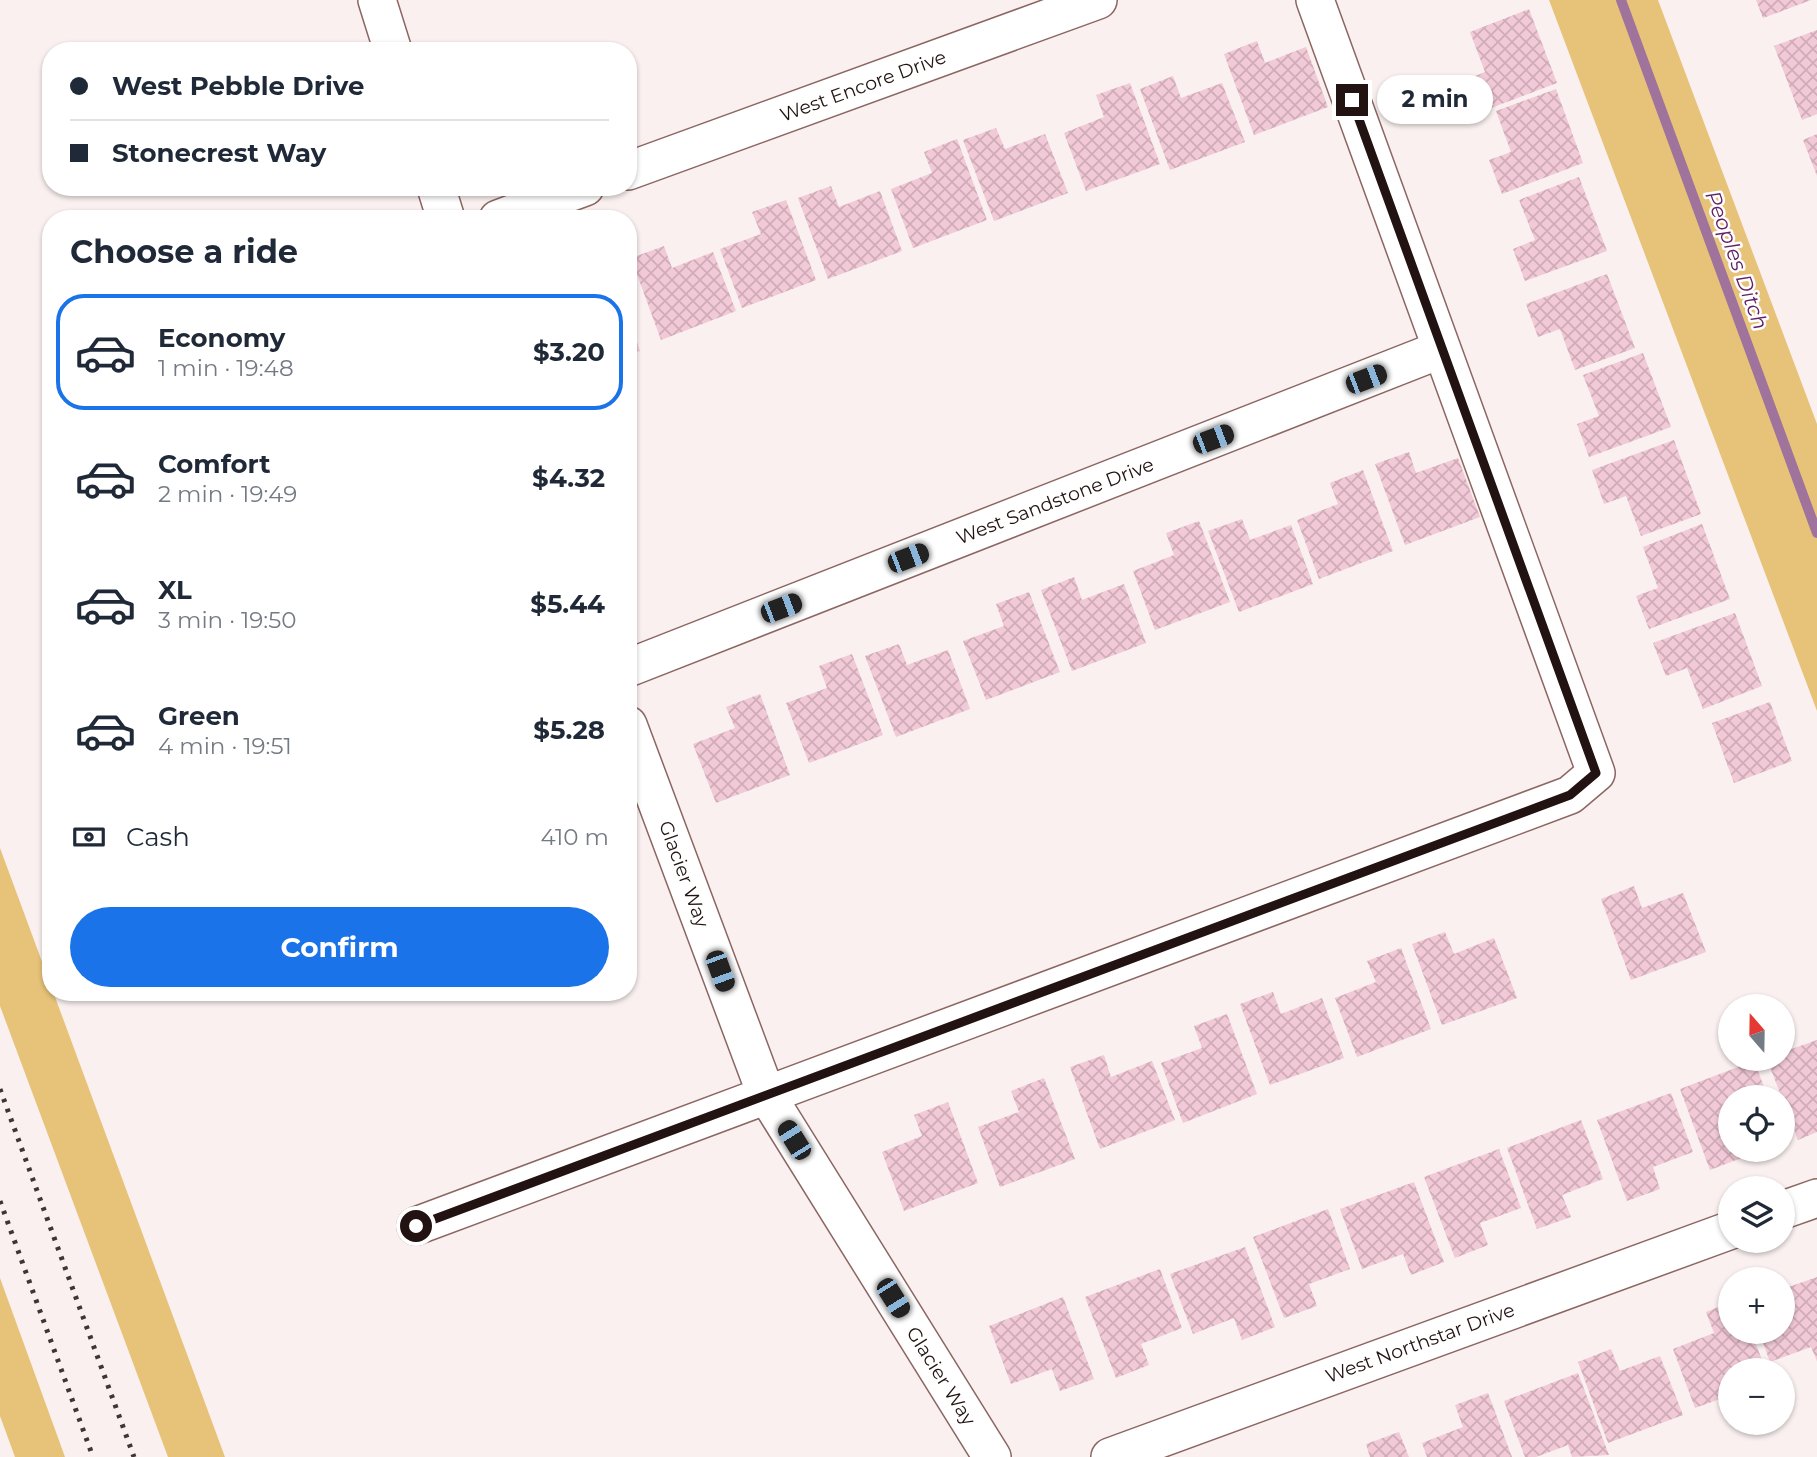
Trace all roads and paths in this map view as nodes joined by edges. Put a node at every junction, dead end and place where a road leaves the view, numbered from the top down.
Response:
1 (377, 0) edge
2 (1098, 0) edge
3 (1315, 0) edge
4 (390, 42) edge
5 (637, 168) edge
6 (560, 196) edge
7 (522, 210) edge
8 (1443, 349) junction
9 (637, 664) edge
10 (637, 748) edge
11 (766, 1094) junction
12 (1817, 1198) edge
13 (1795, 1206) edge
14 (416, 1226) dead end
15 (1718, 1235) edge
16 (992, 1457) edge
17 (1110, 1457) edge

1 - 4 street
2 - 5 street, West Encore Drive
3 - 8 street
6 - 7 street
8 - 9 street, West Sandstone Drive
8 - 11 street
10 - 11 street, Glacier Way
11 - 14 street
11 - 16 street, Glacier Way
12 - 13 street
15 - 17 street, West Northstar Drive

